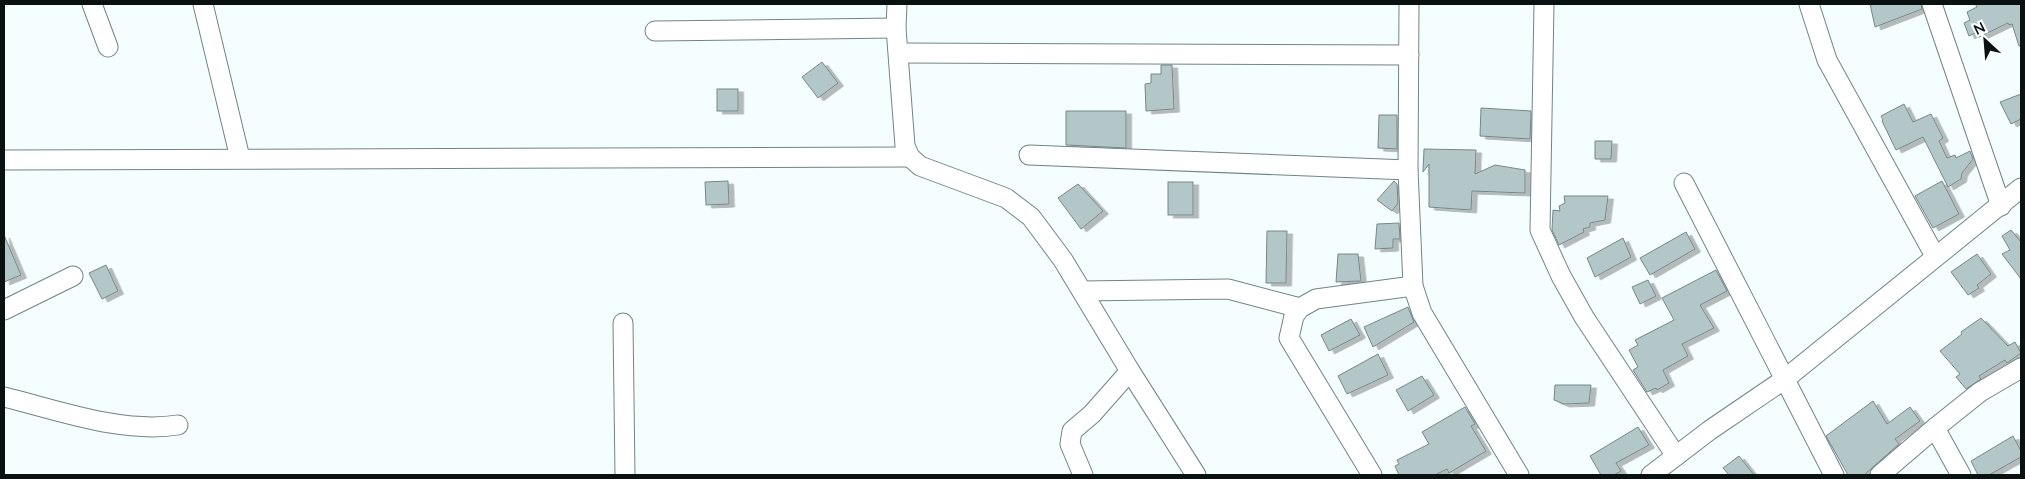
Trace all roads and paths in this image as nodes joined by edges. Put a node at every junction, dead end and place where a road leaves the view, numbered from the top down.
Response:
1 (92, 4) edge
2 (203, 4) edge
3 (897, 4) edge
4 (1409, 4) edge
5 (1544, 4) edge
6 (1809, 4) edge
7 (1932, 4) edge
8 (896, 28) junction
9 (655, 31) dead end
10 (108, 47) dead end
11 (900, 54) junction
12 (1409, 55) junction
13 (1029, 155) dead end
14 (240, 158) junction
15 (910, 158) junction
16 (4, 160) edge
17 (1408, 170) junction
18 (1684, 182) dead end
19 (2021, 188) edge
20 (2001, 206) junction
21 (1935, 256) junction
22 (74, 276) dead end
23 (1414, 286) junction
24 (1082, 291) junction
25 (1300, 308) junction
26 (4, 310) edge
27 (623, 323) dead end
28 (2021, 368) edge
29 (1130, 371) junction
30 (1785, 379) junction
31 (4, 397) edge
32 (178, 425) dead end
33 (1935, 428) junction
34 (1676, 456) junction
35 (625, 475) edge
36 (1083, 475) edge
37 (1196, 475) edge
38 (1372, 475) edge
39 (1518, 475) edge
40 (1651, 475) edge
41 (1834, 475) edge
42 (1880, 475) edge
43 (1961, 475) edge

1 - 10 street
2 - 14 street
3 - 8 street
4 - 12 street
5 - 34 street
6 - 21 street
7 - 20 street
8 - 9 street
8 - 11 street
11 - 12 street
11 - 15 street
12 - 17 street
13 - 17 street
14 - 15 street
14 - 16 street
15 - 24 street
17 - 23 street
18 - 30 street
19 - 20 street
20 - 21 street
21 - 30 street
22 - 26 street
23 - 25 street
23 - 39 street
24 - 25 street
24 - 29 street
25 - 38 street
27 - 35 street
28 - 33 street
29 - 36 street
29 - 37 street
30 - 34 street
30 - 41 street
31 - 32 street
33 - 42 street
33 - 43 street
34 - 40 street

